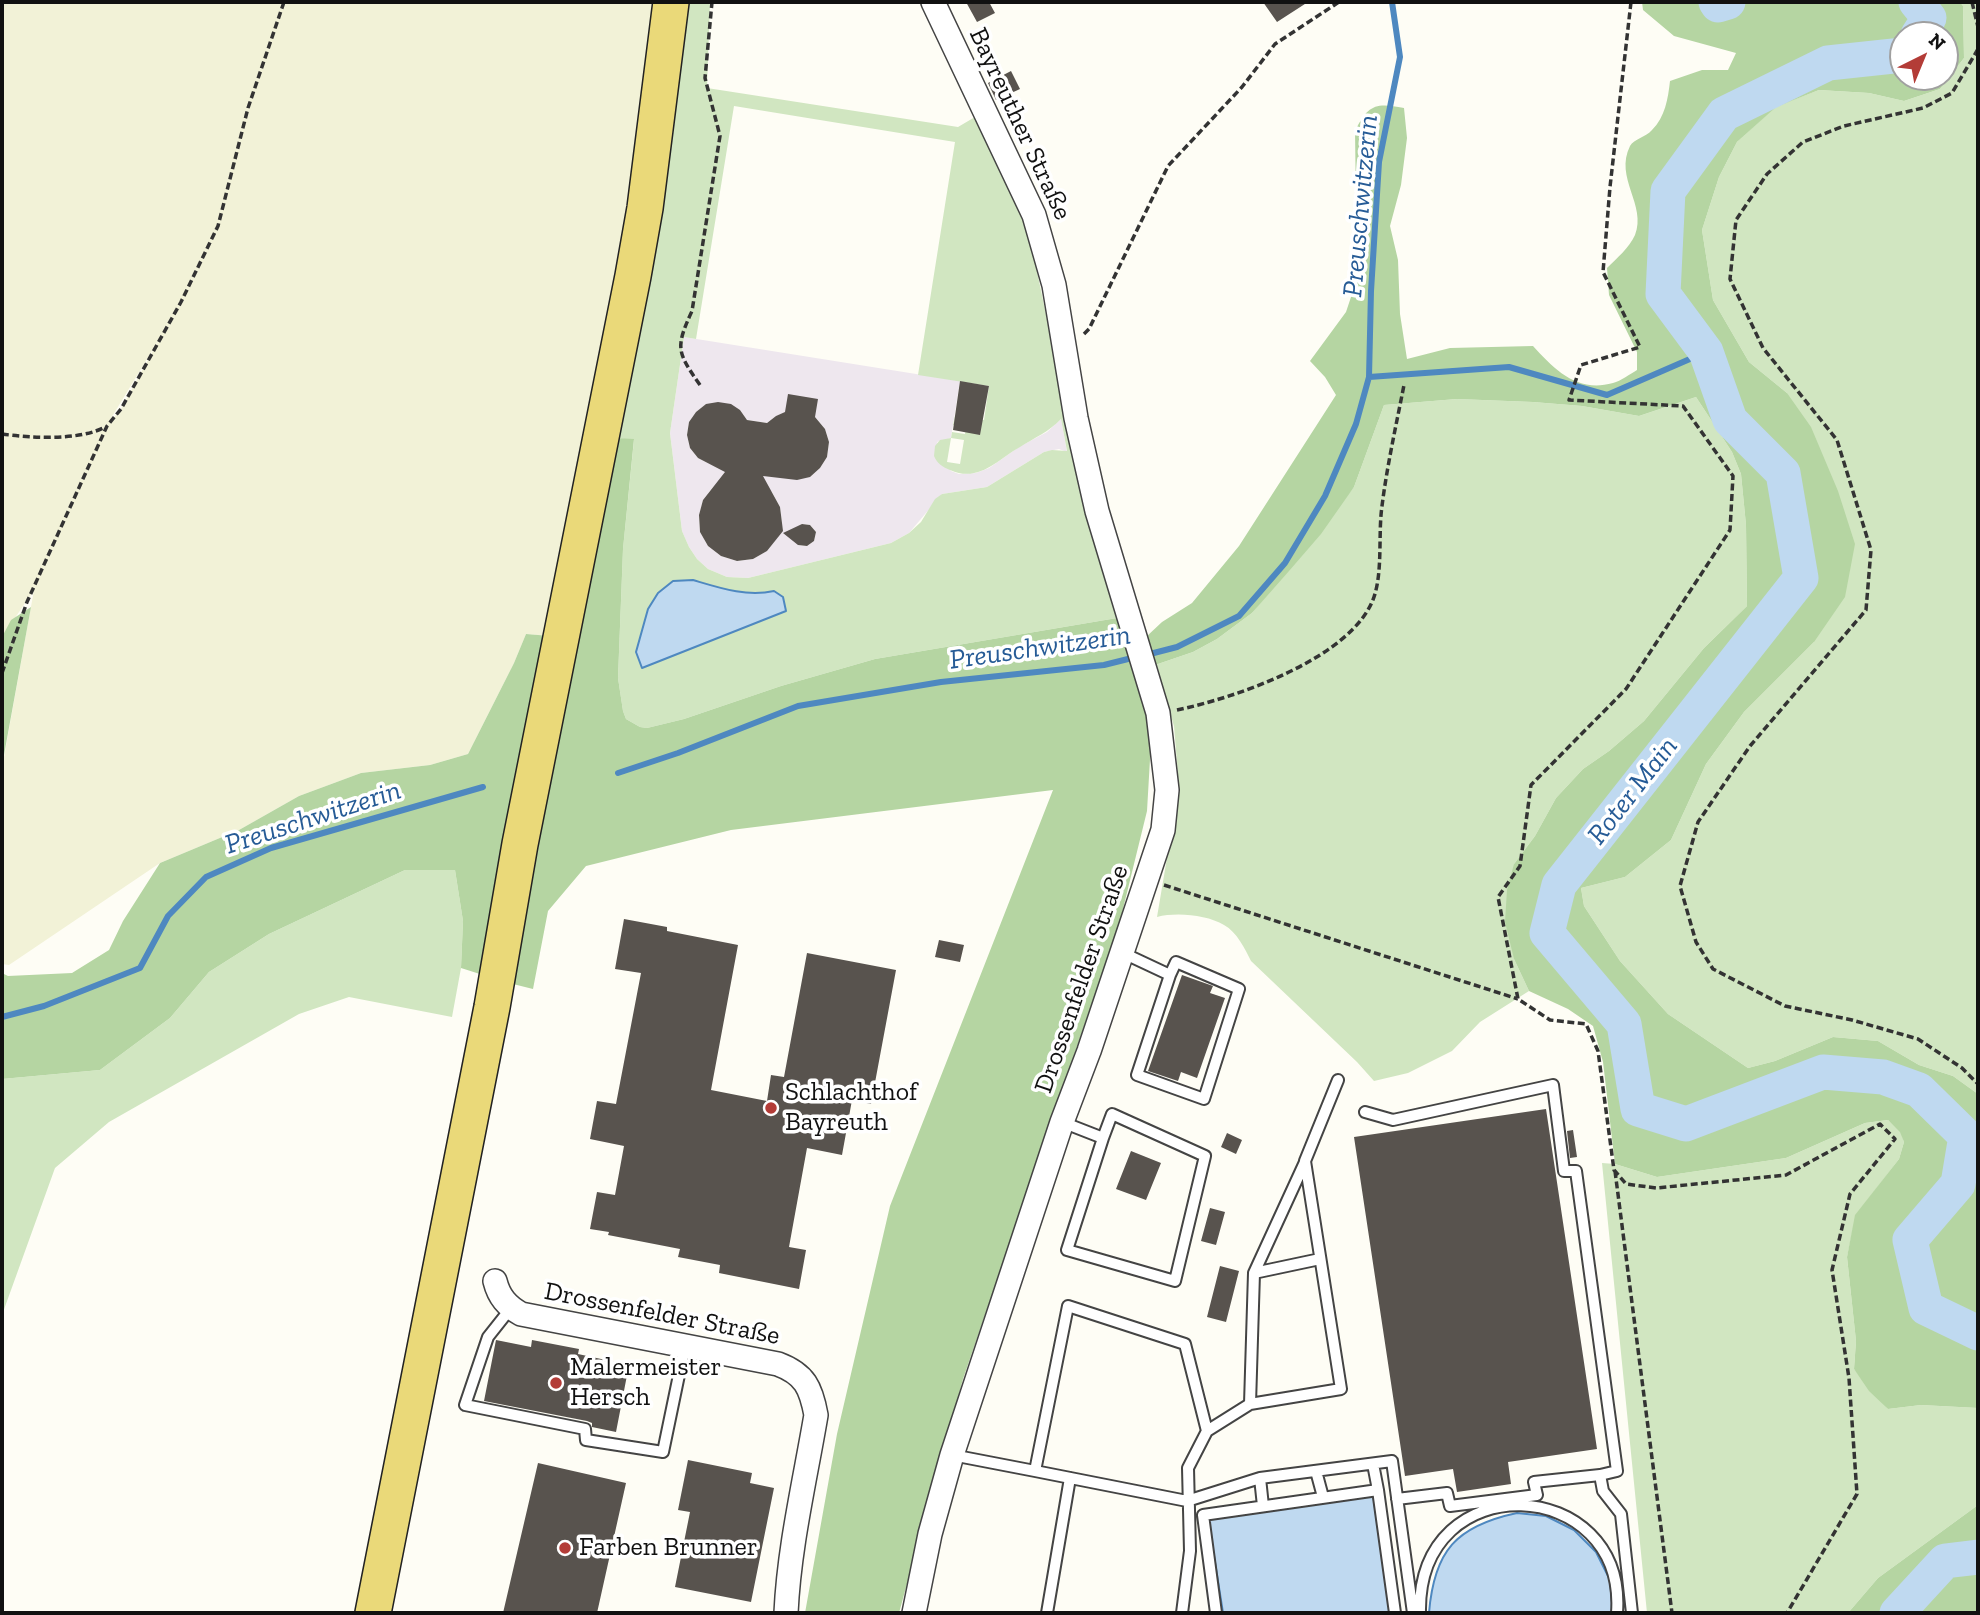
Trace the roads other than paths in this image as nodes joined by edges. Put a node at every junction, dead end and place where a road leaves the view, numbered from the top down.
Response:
1 (671, 2) edge
2 (933, 2) edge
3 (1066, 354) joint
4 (1121, 952) junction
5 (1170, 975) junction
6 (1338, 1080) dead end
7 (1366, 1112) dead end
8 (1062, 1122) junction
9 (1103, 1138) junction
10 (1305, 1161) junction
11 (1320, 1259) junction
12 (1254, 1273) junction
13 (495, 1281) dead end
14 (511, 1308) junction
15 (685, 1346) junction
16 (1250, 1404) junction
17 (1207, 1431) junction
18 (952, 1455) junction
19 (1373, 1464) junction
20 (1035, 1471) junction
21 (1316, 1471) junction
22 (1600, 1475) junction
23 (1070, 1478) junction
24 (1260, 1479) junction
25 (1378, 1490) junction
26 (1323, 1497) junction
27 (1397, 1499) junction
28 (1187, 1501) junction
29 (1514, 1501) junction
30 (1263, 1506) junction
31 (1631, 1593) junction
32 (1616, 1594) junction
33 (1411, 1597) junction
34 (1393, 1600) junction
35 (373, 1613) edge
36 (786, 1613) edge
37 (914, 1613) edge
38 (1047, 1613) edge
39 (1182, 1613) edge
40 (1216, 1613) edge
41 (1395, 1613) edge
42 (1417, 1613) edge
43 (1617, 1613) edge
44 (1632, 1613) edge

1 - 35 main road
2 - 3 street, Bayreuther Straße
3 - 4 street, Drossenfelder Straße
4 - 5 lane
4 - 8 street, Drossenfelder Straße
5 - 5 lane
6 - 10 lane
7 - 22 lane
8 - 9 lane
8 - 18 street, Drossenfelder Straße
9 - 9 lane
10 - 11 lane
10 - 12 lane
11 - 12 lane
11 - 16 lane
12 - 16 lane
13 - 14 street, Drossenfelder Straße
14 - 15 street, Drossenfelder Straße
14 - 15 lane
15 - 36 street, Drossenfelder Straße
16 - 17 lane
17 - 20 lane
17 - 28 lane
18 - 20 lane
18 - 37 street, Drossenfelder Straße
19 - 21 lane
19 - 25 lane
19 - 27 lane
20 - 23 lane
21 - 24 lane
21 - 26 lane
22 - 29 lane
22 - 31 lane
23 - 28 lane
23 - 38 lane
24 - 28 lane
24 - 30 lane
25 - 26 lane
25 - 34 lane
26 - 30 lane
27 - 29 lane
27 - 33 lane
28 - 39 lane
29 - 32 lane
29 - 42 lane
30 - 40 lane
31 - 32 lane
31 - 44 lane
32 - 43 lane
33 - 34 lane
33 - 42 lane
34 - 41 lane

